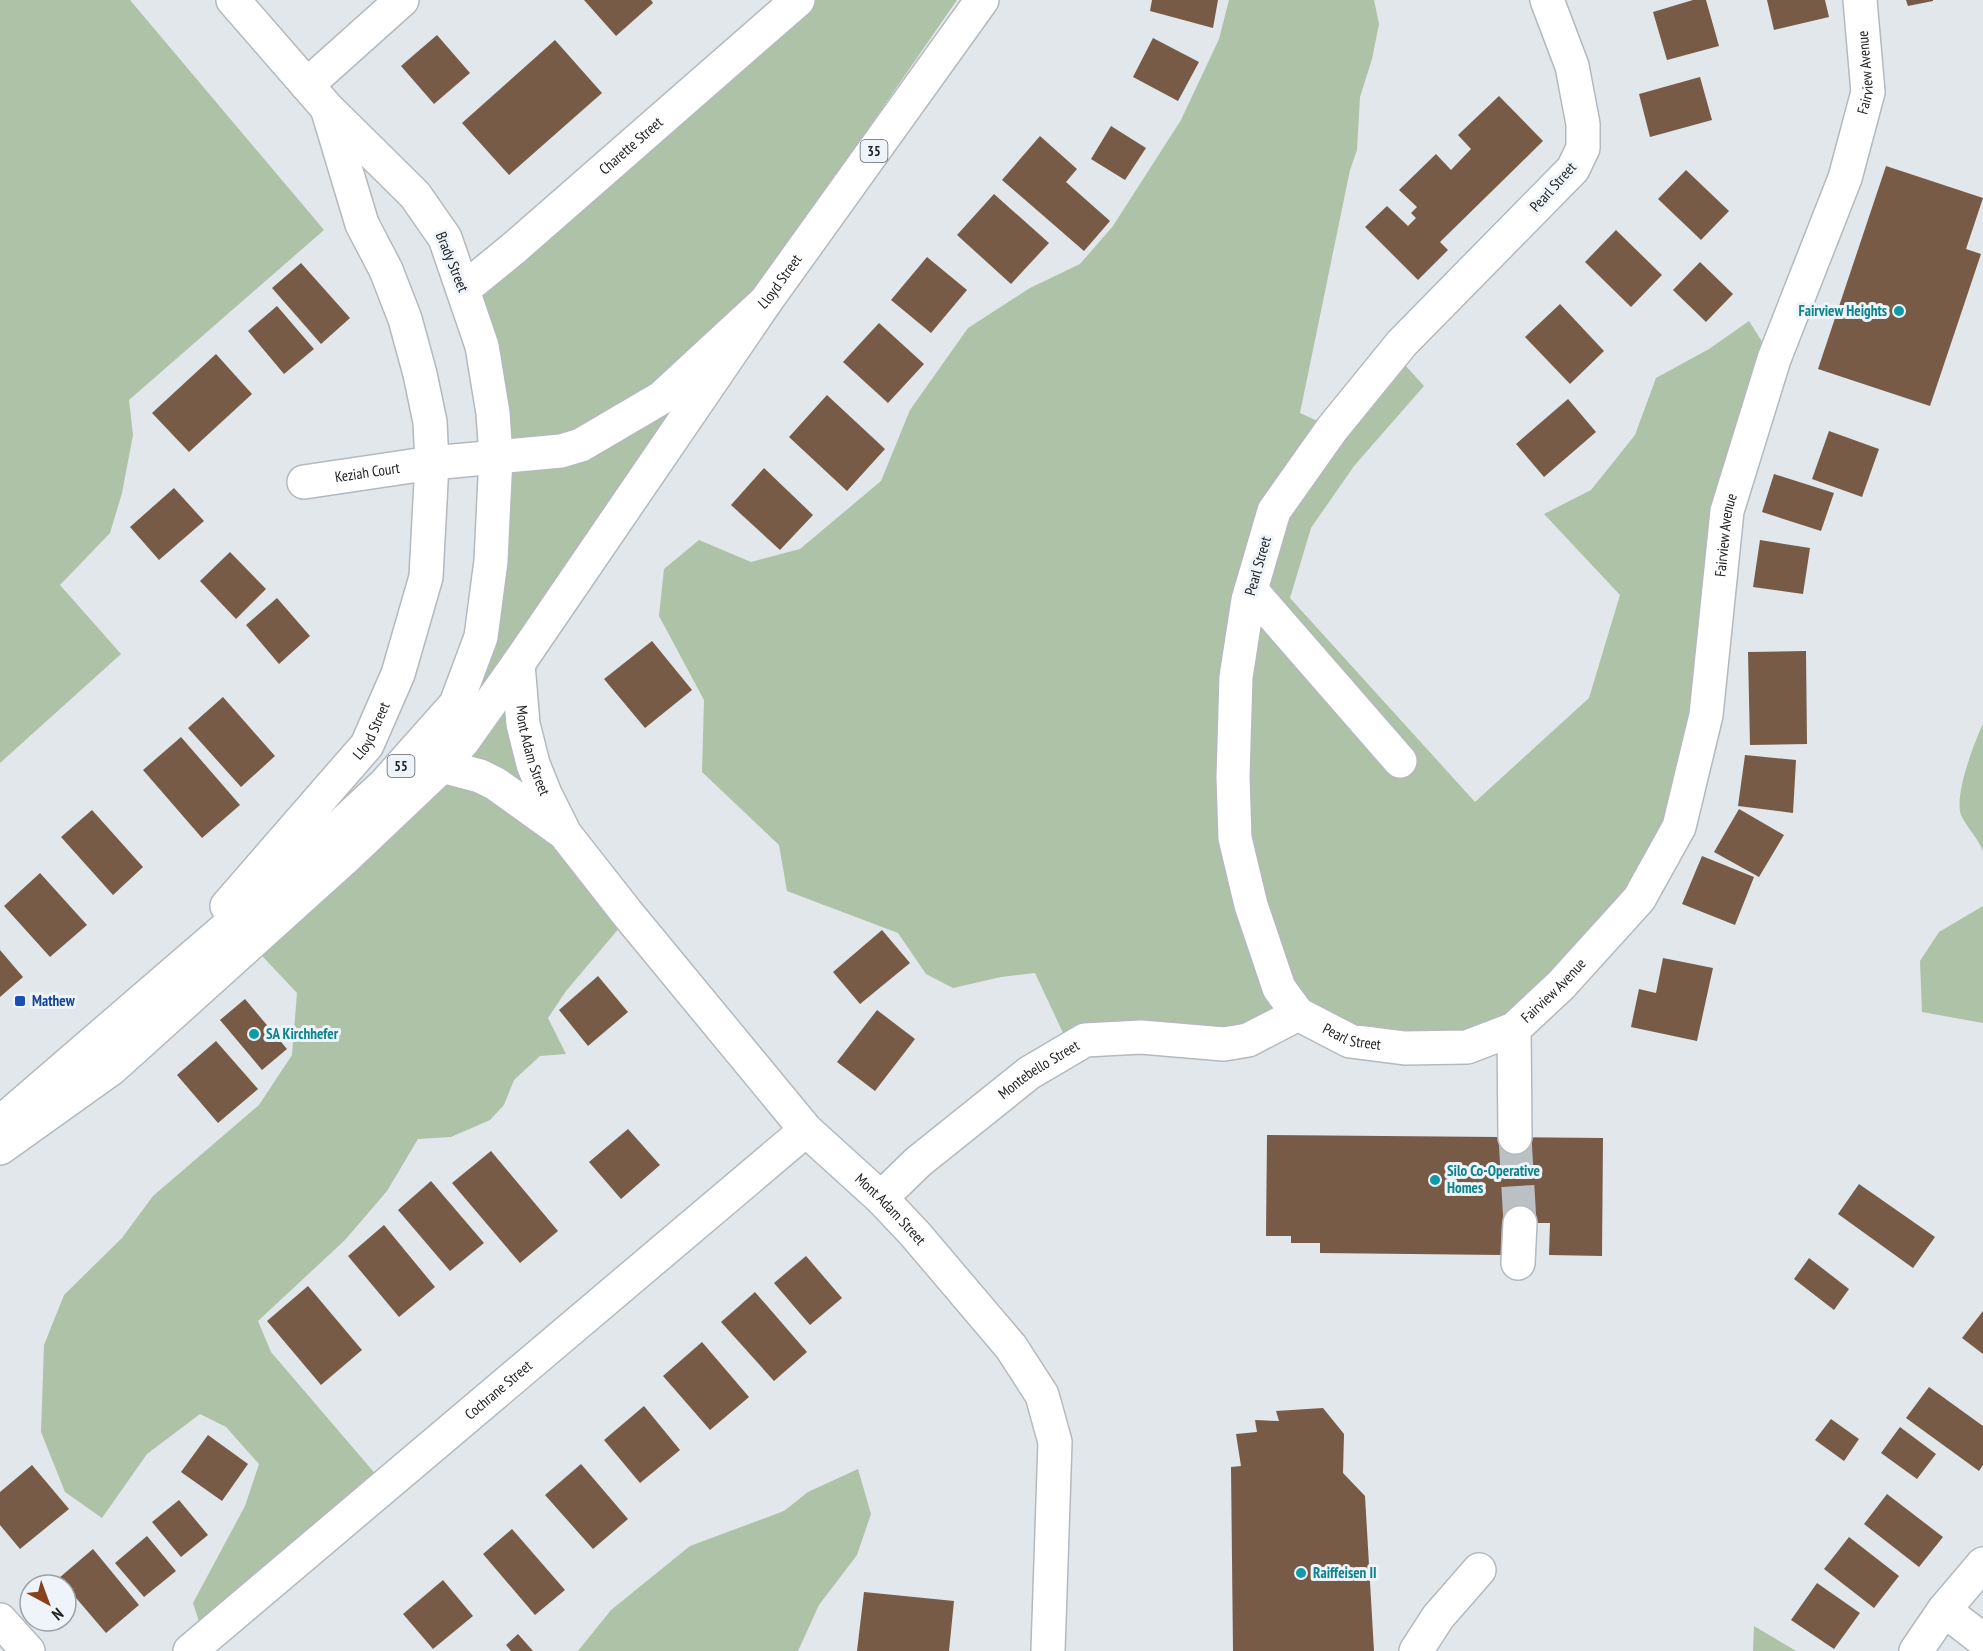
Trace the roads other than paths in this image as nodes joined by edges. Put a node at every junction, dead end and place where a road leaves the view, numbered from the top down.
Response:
1 (233, 0) edge
2 (402, 0) edge
3 (798, 0) edge
4 (982, 0) edge
5 (1547, 0) edge
6 (1860, 0) edge
7 (317, 96) junction
8 (464, 289) junction
9 (766, 301) junction
10 (496, 457) junction
11 (432, 463) junction
12 (304, 482) dead end
13 (1251, 590) junction
14 (519, 664) junction
15 (1400, 761) dead end
16 (442, 766) junction
17 (565, 834) junction
18 (153, 991) junction
19 (1298, 1014) junction
20 (1514, 1029) junction
21 (0, 1123) edge
22 (806, 1130) junction
23 (1515, 1137) tunnel mouth
24 (0, 1148) edge
25 (881, 1198) junction
26 (1520, 1223) tunnel mouth
27 (1518, 1263) dead end
28 (1983, 1564) edge
29 (1479, 1570) dead end
30 (1944, 1610) junction
31 (0, 1620) edge
32 (1983, 1640) edge
33 (28, 1651) edge
34 (190, 1651) edge
35 (1048, 1651) edge
36 (1416, 1651) edge
37 (1916, 1651) edge

1 - 7 street, Brady Street / 55
2 - 7 street
3 - 8 street, Charette Street
4 - 9 street, Lloyd Street / 35
5 - 13 street, Pearl Street
6 - 20 street, Fairview Avenue
7 - 8 street, Brady Street / 55
7 - 11 street, Brady Street / 55
8 - 10 street, Brady Street / 55
9 - 10 street, Lloyd Street / 35
9 - 14 street
10 - 11 street, Lloyd Street / 35
10 - 18 street, Lloyd Street / 55
11 - 12 street, Keziah Court
11 - 18 street, Lloyd Street / 55
13 - 15 street
13 - 19 street, Pearl Street
14 - 16 street
14 - 17 street, Mont Adam Street
16 - 17 street, Mont Adam Street
16 - 24 street
17 - 22 street, Mont Adam Street
18 - 21 street, Lloyd Street / 55
19 - 20 street, Pearl Street
19 - 25 street, Montebello Street
20 - 23 street
22 - 25 street, Mont Adam Street
22 - 34 street, Cochrane Street
25 - 35 street, Mont Adam Street
26 - 27 street
28 - 30 street
29 - 36 street
30 - 32 street
30 - 37 street
31 - 33 street

